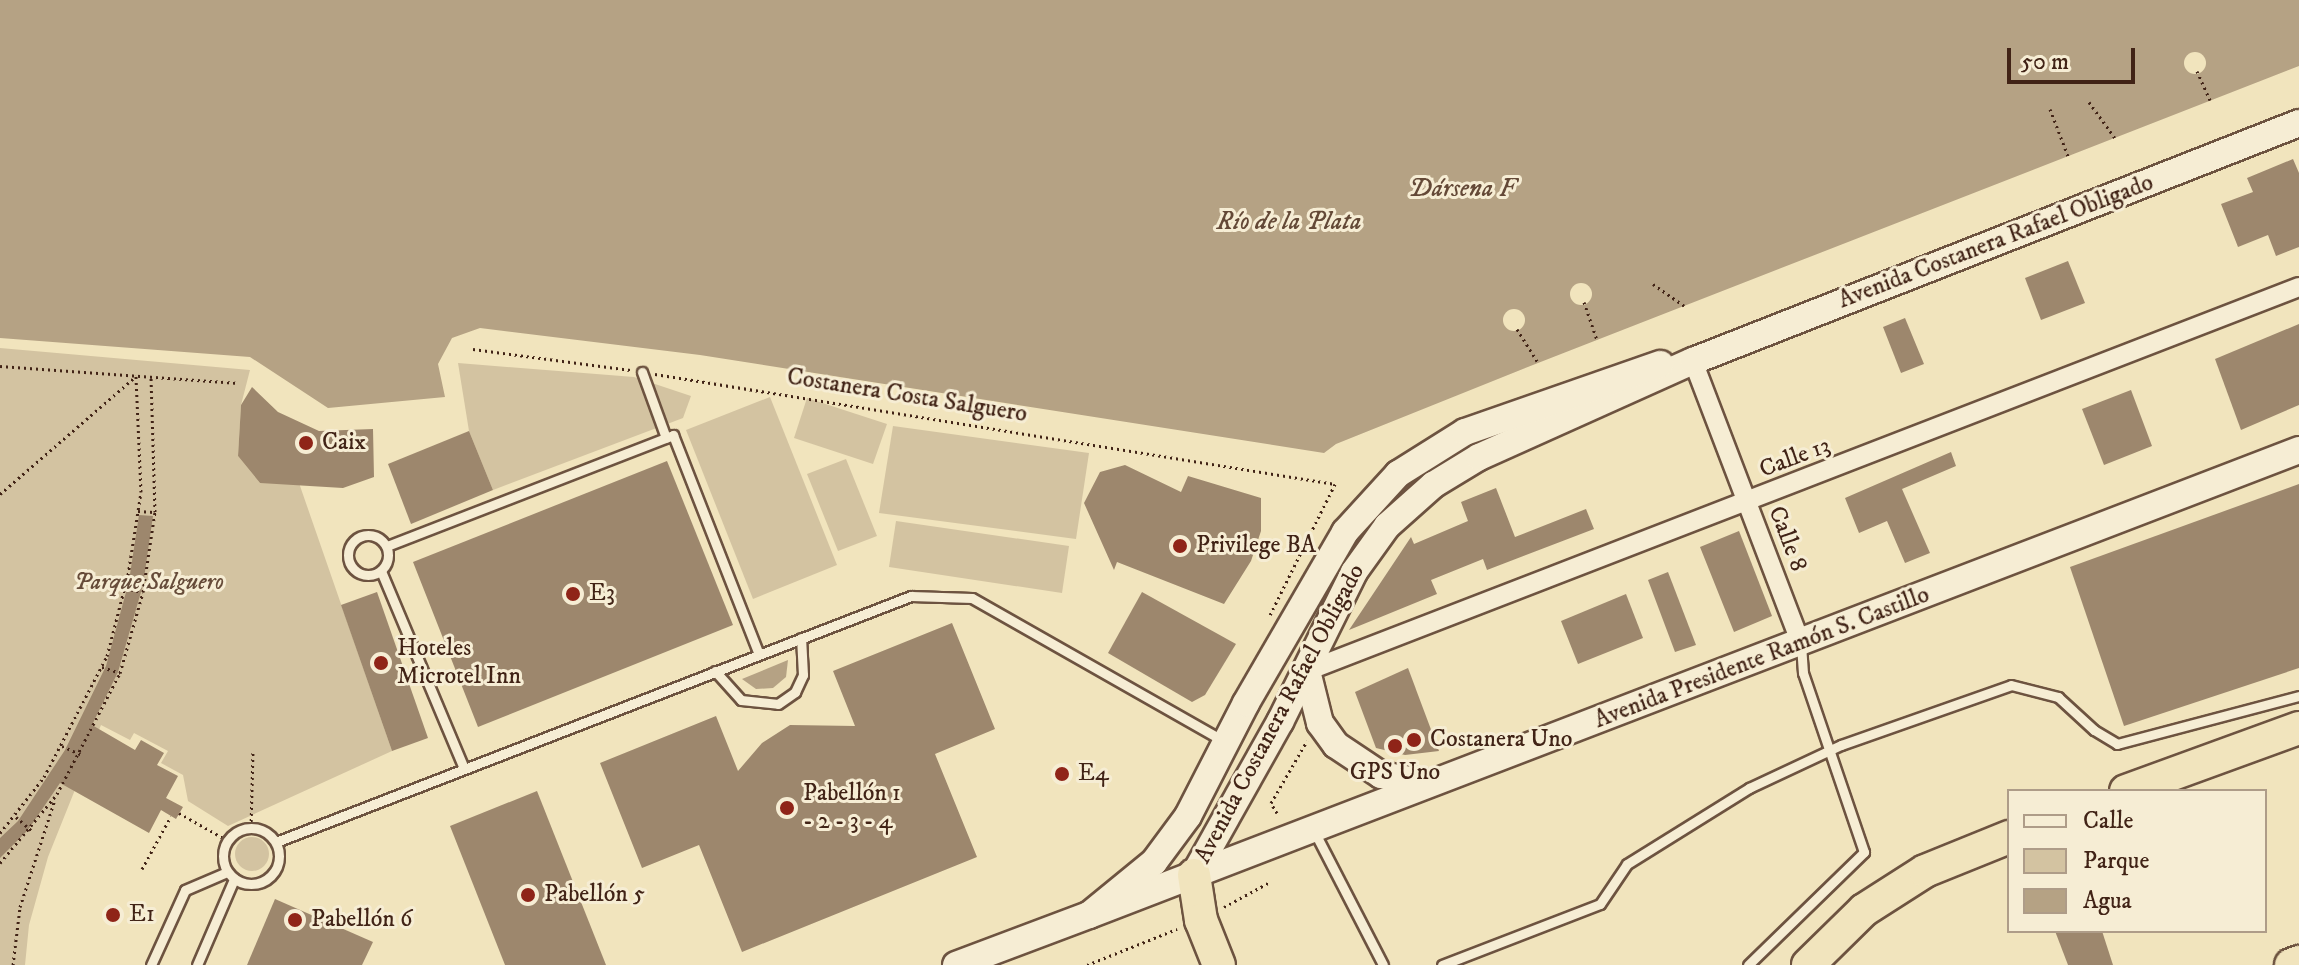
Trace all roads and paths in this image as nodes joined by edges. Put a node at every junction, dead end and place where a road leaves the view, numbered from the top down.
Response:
1 (2197, 71) dead end
2 (2210, 100) dead end
3 (2089, 102) dead end
4 (2050, 109) dead end
5 (2299, 123) edge
6 (2115, 138) dead end
7 (2068, 156) dead end
8 (1653, 284) dead end
9 (2299, 287) edge
10 (1584, 302) dead end
11 (1684, 306) dead end
12 (1517, 329) dead end
13 (1597, 340) dead end
14 (473, 349) dead end
15 (1693, 361) junction
16 (1538, 363) dead end
17 (0, 366) edge
18 (642, 372) junction
19 (136, 376) junction
20 (151, 377) junction
21 (238, 383) dead end
22 (666, 438) junction
23 (2299, 450) edge
24 (0, 494) edge
25 (1747, 502) junction
26 (138, 511) junction
27 (155, 512) junction
28 (387, 546) junction
29 (381, 571) junction
30 (125, 588) junction
31 (143, 592) junction
32 (1265, 625) dead end
33 (801, 638) junction
34 (1801, 644) junction
35 (759, 654) junction
36 (102, 667) junction
37 (715, 671) junction
38 (1307, 671) junction
39 (120, 673) junction
40 (2299, 696) edge
41 (2299, 728) edge
42 (1309, 737) dead end
43 (1227, 742) junction
44 (62, 746) junction
45 (1831, 749) junction
46 (253, 750) dead end
47 (80, 754) junction
48 (464, 768) junction
49 (1435, 784) junction
50 (2131, 789) edge
51 (57, 794) junction
52 (179, 813) dead end
53 (1277, 813) dead end
54 (171, 816) dead end
55 (15, 817) junction
56 (251, 827) junction
57 (31, 830) junction
58 (1313, 830) junction
59 (0, 833) edge
60 (2007, 838) edge
61 (227, 840) junction
62 (276, 842) junction
63 (0, 863) edge
64 (142, 869) dead end
65 (1194, 875) junction
66 (231, 876) junction
67 (1270, 882) dead end
68 (1089, 915) junction
69 (1201, 920) junction
70 (2299, 962) edge
71 (13, 965) edge
72 (151, 965) edge
73 (197, 965) edge
74 (956, 965) edge
75 (1087, 965) edge
76 (1219, 965) edge
77 (1383, 965) edge
78 (1442, 965) edge
79 (1748, 965) edge
80 (1808, 965) edge
81 (2291, 965) edge

1 - 2 path
3 - 6 path
4 - 7 path
5 - 15 main road, Avenida Costanera Rafael Obligado
8 - 11 path
9 - 25 street, Calle 13
10 - 13 path
12 - 16 path
14 - 18 path, Costanera Costa Salguero
15 - 25 street, Calle 8
15 - 38 main road, Avenida Costanera Rafael Obligado
15 - 43 main road, Avenida Costanera Rafael Obligado
17 - 19 path
18 - 22 lane
18 - 32 path, Costanera Costa Salguero
19 - 20 path
19 - 24 path
19 - 26 path
20 - 21 path
20 - 27 path
22 - 28 lane
22 - 35 lane
23 - 34 main road, Avenida Presidente Ramón S. Castillo
25 - 34 street, Calle 8
25 - 38 street, Calle 13
26 - 27 path
26 - 30 path
27 - 31 path
28 - 29 lane
28 - 29 lane
29 - 48 lane
30 - 31 path
30 - 36 path
31 - 39 path
33 - 35 lane
33 - 37 lane
33 - 43 lane
34 - 45 lane
34 - 49 main road, Avenida Presidente Ramón S. Castillo
35 - 37 lane
36 - 39 path
36 - 44 path
37 - 48 lane
38 - 49 main road
38 - 65 main road, Avenida Costanera Rafael Obligado
39 - 47 path
40 - 45 lane
41 - 50 highway
42 - 53 path
43 - 68 main road, Avenida Costanera Rafael Obligado
44 - 47 path
44 - 55 path
45 - 78 lane
45 - 79 lane
46 - 56 path
47 - 51 path
48 - 62 lane
49 - 58 main road, Avenida Presidente Ramón S. Castillo
51 - 57 path
51 - 71 path
52 - 61 path
54 - 64 path
55 - 57 path
55 - 59 path
56 - 61 lane
56 - 62 lane
57 - 63 path
58 - 65 main road, Avenida Presidente Ramón S. Castillo
58 - 77 lane
60 - 80 highway
61 - 66 lane
62 - 66 lane
65 - 68 main road, Avenida Presidente Ramón S. Castillo
65 - 69 highway
66 - 72 lane
66 - 73 lane
67 - 69 path
68 - 74 main road, Avenida Costanera Rafael Obligado
69 - 75 path
69 - 76 highway
70 - 81 highway

